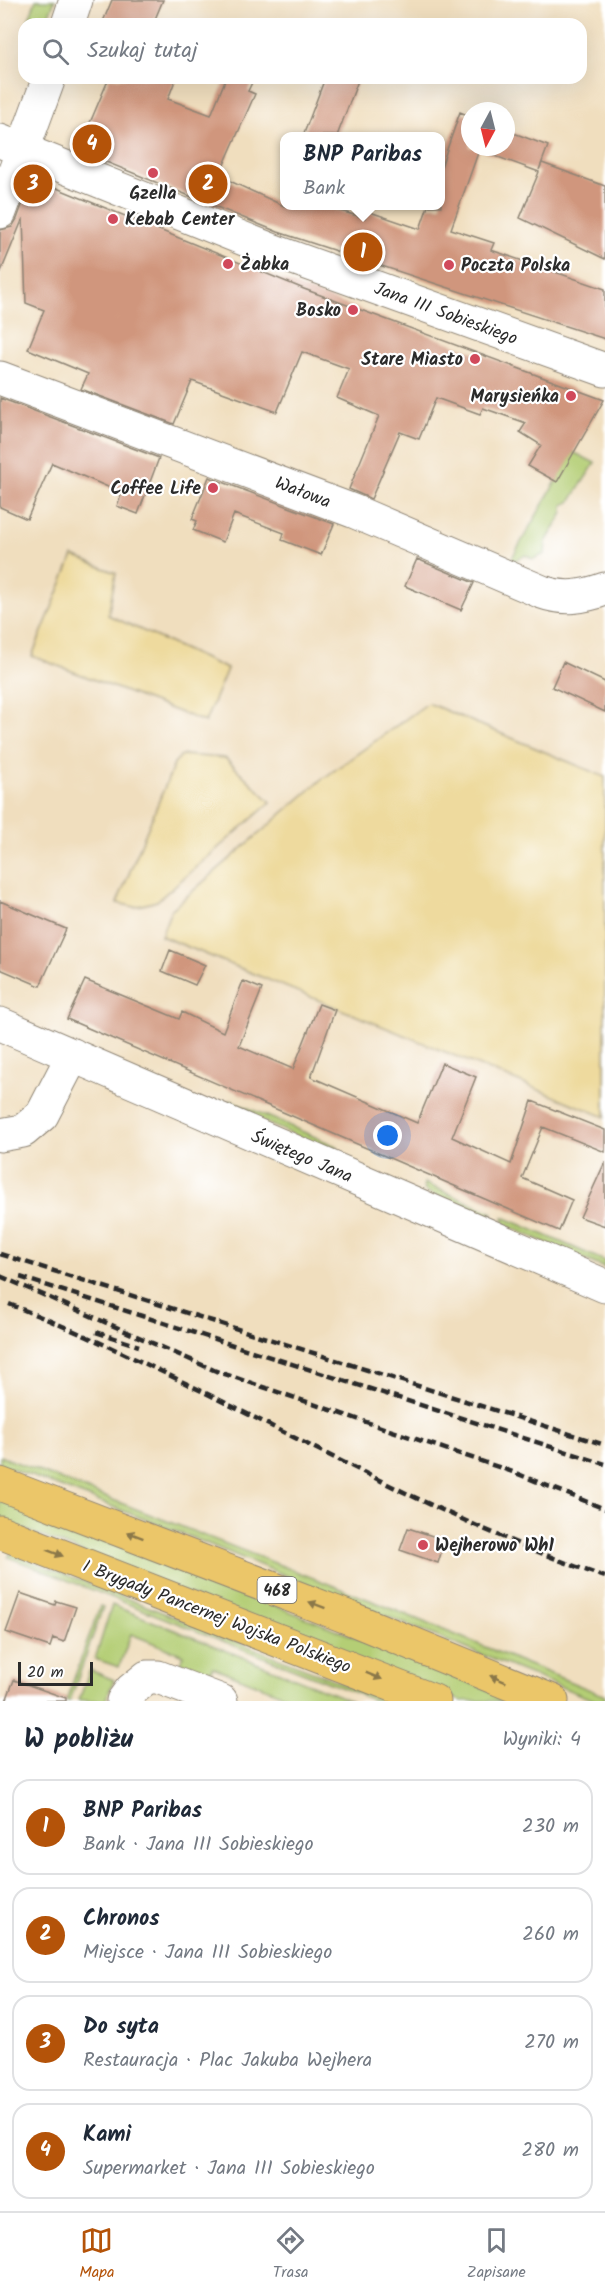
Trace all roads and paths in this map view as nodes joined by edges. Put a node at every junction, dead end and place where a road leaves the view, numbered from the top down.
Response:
1 (76, 0) edge
2 (70, 18) edge
3 (46, 84) edge
4 (13, 154) edge
5 (0, 212) edge
6 (605, 370) edge
7 (0, 378) edge
8 (605, 589) edge
9 (0, 1024) edge
10 (73, 1055) junction
11 (0, 1135) edge
12 (605, 1286) edge
13 (0, 1484) edge
14 (0, 1532) edge
15 (123, 1701) edge
16 (221, 1701) edge
17 (434, 1701) edge
18 (552, 1701) edge

1 - 2 street
3 - 4 street
4 - 5 street
4 - 6 street, Jana III Sobieskiego
7 - 8 street, Wałowa
9 - 10 street, Świętego Jana
10 - 11 street
10 - 12 street, Świętego Jana
18 -> 13 main road, 468
14 -> 17 main road, I Brygady Pancernej Wojska Polskiego / 468
15 - 16 street

